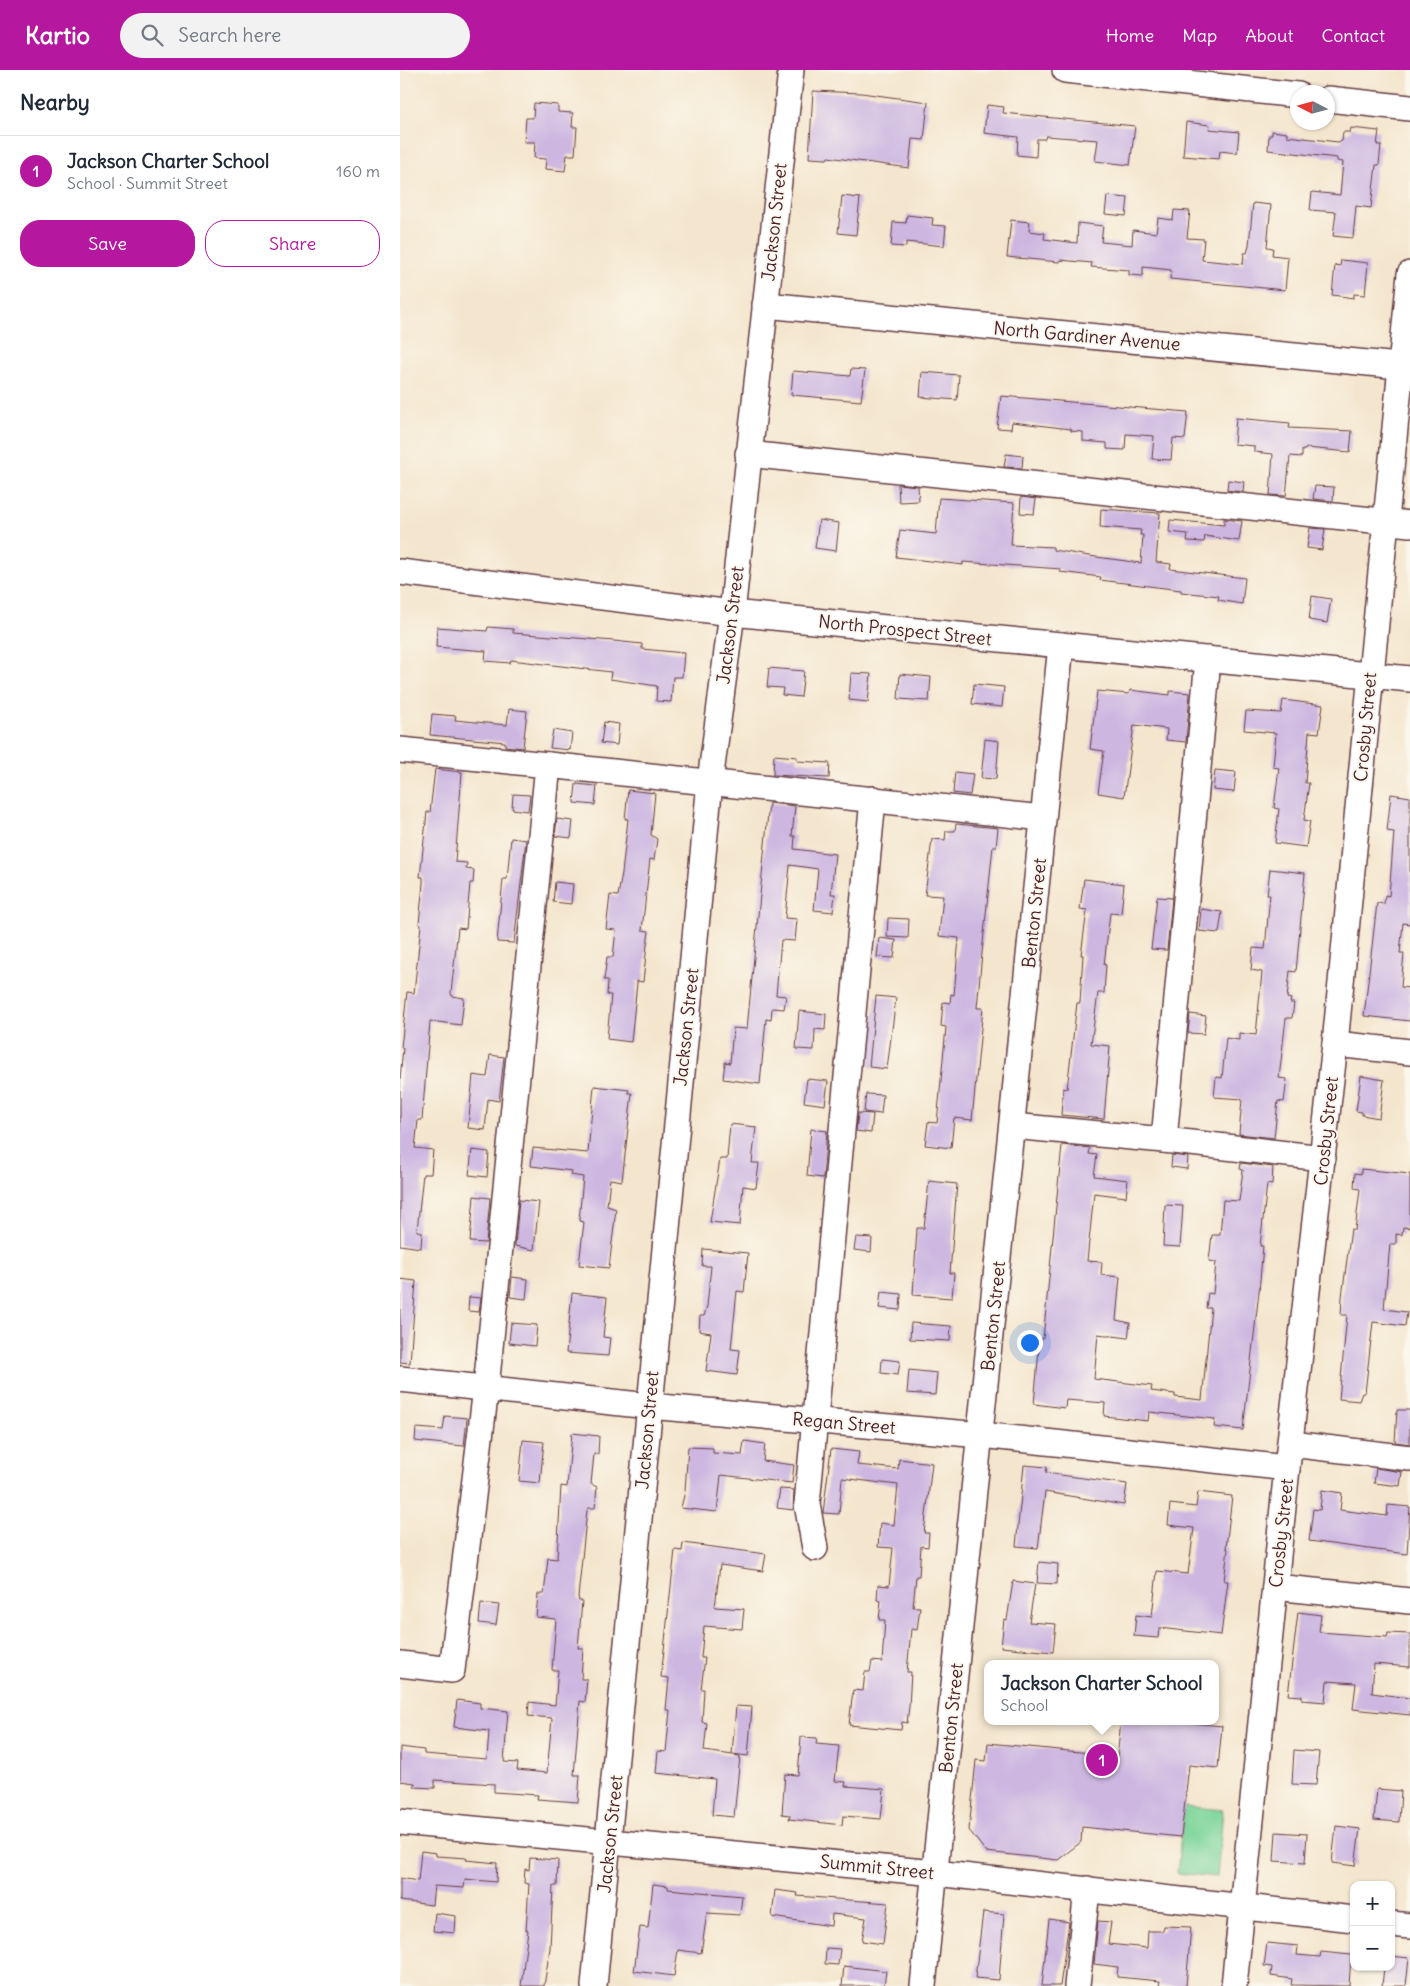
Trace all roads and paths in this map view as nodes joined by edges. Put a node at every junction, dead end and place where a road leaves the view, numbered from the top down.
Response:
1 (791, 70) edge
2 (1065, 70) edge
3 (1290, 94) edge
4 (1335, 100) edge
5 (1410, 108) edge
6 (1410, 274) edge
7 (765, 305) junction
8 (1405, 366) edge
9 (748, 454) junction
10 (1385, 522) junction
11 (1410, 524) edge
12 (401, 578) edge
13 (732, 613) junction
14 (1061, 645) junction
15 (1208, 659) junction
16 (1370, 674) junction
17 (1410, 679) edge
18 (400, 750) edge
19 (548, 765) junction
20 (710, 782) junction
21 (873, 799) junction
22 (1043, 818) junction
23 (1335, 1044) junction
24 (1410, 1052) edge
25 (1012, 1126) junction
26 (1164, 1140) junction
27 (1323, 1158) junction
28 (400, 1379) edge
29 (486, 1388) junction
30 (650, 1406) junction
31 (814, 1420) junction
32 (980, 1435) junction
33 (1289, 1456) junction
34 (1410, 1458) edge
35 (815, 1548) dead end
36 (1275, 1587) junction
37 (1410, 1601) edge
38 (400, 1664) edge
39 (400, 1822) edge
40 (609, 1840) junction
41 (935, 1873) junction
42 (1087, 1889) junction
43 (1241, 1906) junction
44 (1350, 1919) edge
45 (1395, 1924) edge
46 (1410, 1926) edge
47 (594, 1986) edge
48 (923, 1986) edge
49 (1077, 1986) edge
50 (1234, 1986) edge

1 - 7 street, Jackson Street
2 - 3 street
4 - 5 street
6 - 8 street, Crosby Street
7 - 8 street, North Gardiner Avenue
7 - 9 street, Jackson Street
8 - 10 street, Crosby Street
9 - 10 street
9 - 13 street, Jackson Street
10 - 11 street
10 - 16 street, Crosby Street
12 - 13 street, North Prospect Street
13 - 14 street, North Prospect Street
13 - 20 street, Jackson Street
14 - 15 street, North Prospect Street
14 - 22 street, Benton Street
15 - 16 street, North Prospect Street
15 - 26 street
16 - 17 street, North Prospect Street
16 - 23 street, Crosby Street
18 - 19 street
19 - 20 street
19 - 29 street
20 - 21 street
20 - 30 street, Jackson Street
21 - 22 street
21 - 31 street
22 - 25 street, Benton Street
23 - 24 street
23 - 27 street, Crosby Street
25 - 26 street
25 - 32 street, Benton Street
26 - 27 street
27 - 33 street, Crosby Street
28 - 29 street, Regan Street
29 - 30 street, Regan Street
29 - 38 street
30 - 31 street, Regan Street
30 - 40 street, Jackson Street
31 - 32 street, Regan Street
31 - 35 street
32 - 33 street, Regan Street
32 - 41 street, Benton Street
33 - 34 street, Regan Street
33 - 36 street, Crosby Street
36 - 37 street
36 - 43 street, Crosby Street
39 - 40 street, Summit Street
40 - 41 street, Summit Street
40 - 47 street, Jackson Street
41 - 42 street, Summit Street
41 - 48 street, Benton Street
42 - 43 street, Summit Street
42 - 49 street
43 - 44 street, Summit Street
43 - 50 street, Crosby Street
45 - 46 street

